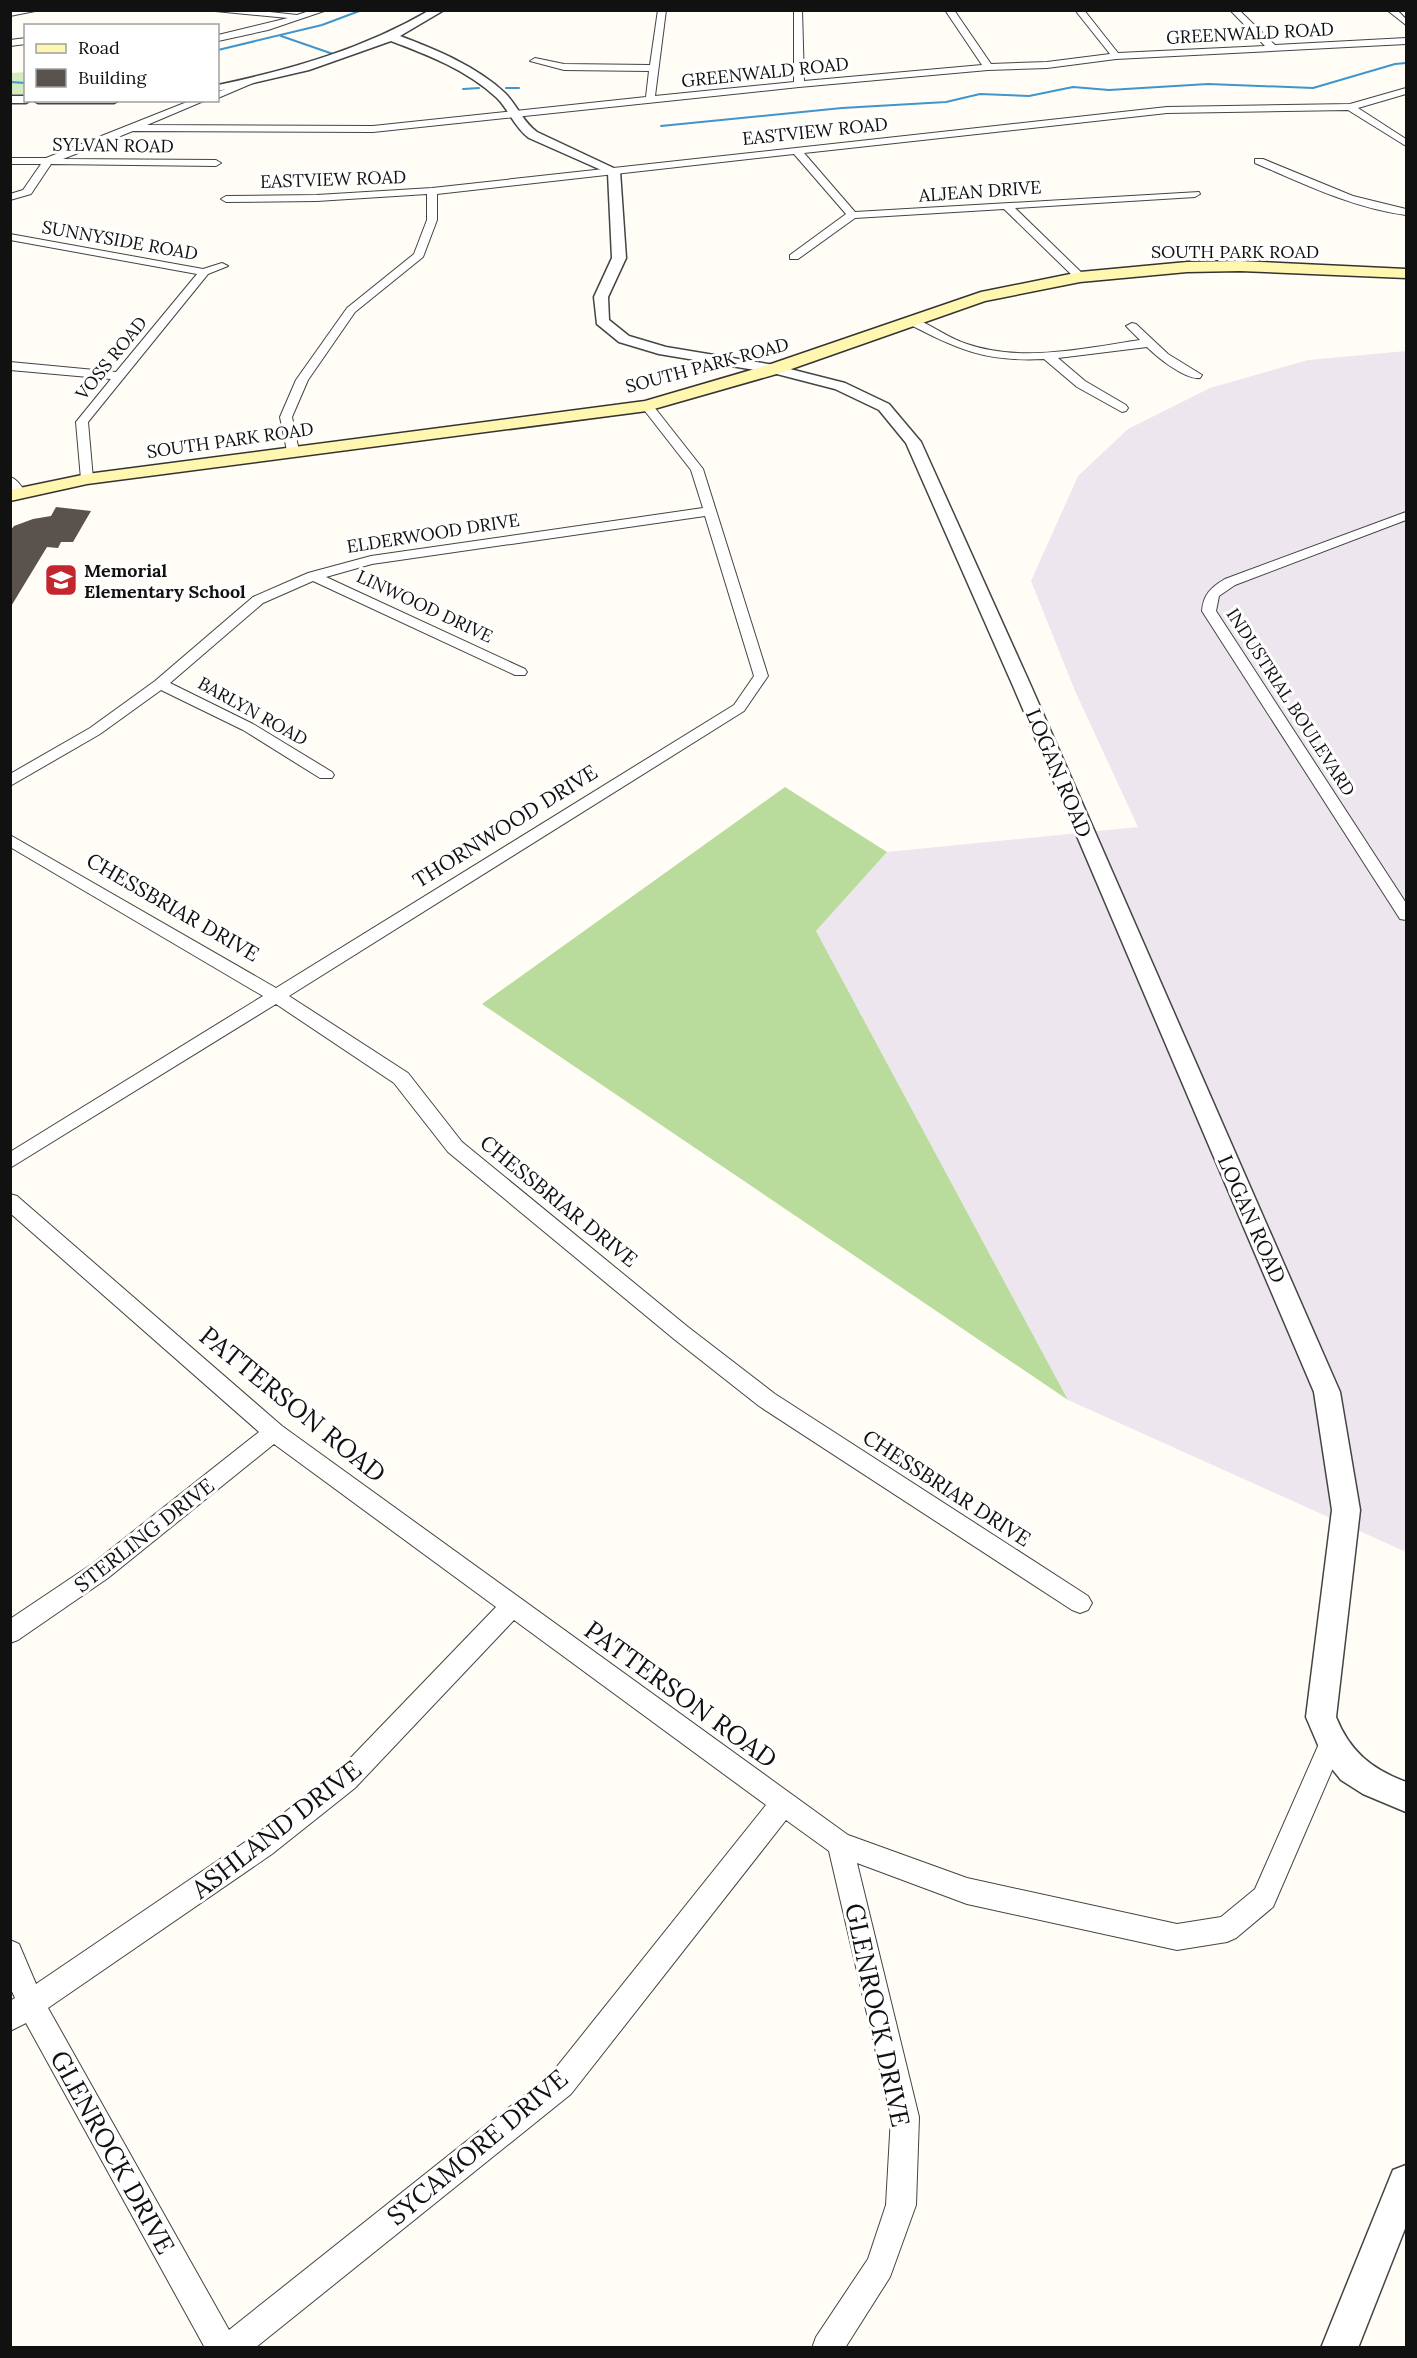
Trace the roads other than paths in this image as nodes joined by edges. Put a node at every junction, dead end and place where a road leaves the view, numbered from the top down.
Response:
1 (36, 10) edge
2 (209, 10) edge
3 (322, 10) edge
4 (662, 10) edge
5 (798, 10) edge
6 (950, 10) edge
7 (1079, 10) edge
8 (1234, 10) edge
9 (1391, 10) edge
10 (435, 11) edge
11 (10, 13) edge
12 (302, 17) junction
13 (1407, 23) edge
14 (391, 37) junction
15 (219, 38) edge
16 (1407, 41) edge
17 (1274, 49) junction
18 (1116, 56) junction
19 (535, 61) dead end
20 (988, 67) junction
21 (654, 68) junction
22 (253, 81) junction
23 (799, 84) junction
24 (219, 88) edge
25 (1407, 91) edge
26 (219, 95) edge
27 (650, 100) junction
28 (197, 102) edge
29 (1350, 107) junction
30 (516, 114) junction
31 (127, 128) junction
32 (1407, 143) edge
33 (796, 150) junction
34 (10, 161) edge
35 (48, 161) junction
36 (1259, 162) dead end
37 (216, 163) dead end
38 (614, 171) junction
39 (432, 191) junction
40 (1195, 194) dead end
41 (14, 197) edge
42 (226, 199) dead end
43 (1007, 206) junction
44 (1407, 212) edge
45 (852, 215) junction
46 (10, 237) edge
47 (794, 257) dead end
48 (222, 266) dead end
49 (204, 272) junction
50 (1407, 274) edge
51 (1080, 276) junction
52 (909, 320) junction
53 (1132, 326) dead end
54 (1147, 343) junction
55 (1048, 356) junction
56 (10, 366) edge
57 (774, 369) junction
58 (1196, 375) dead end
59 (119, 376) junction
60 (647, 406) junction
61 (1122, 408) dead end
62 (293, 451) junction
63 (87, 479) junction
64 (14, 490) edge
65 (711, 511) junction
66 (1407, 516) edge
67 (313, 576) junction
68 (520, 672) dead end
69 (160, 684) junction
70 (326, 775) dead end
71 (10, 781) edge
72 (10, 840) edge
73 (1407, 915) edge
74 (275, 995) junction
75 (10, 1161) edge
76 (10, 1201) edge
77 (274, 1432) junction
78 (1080, 1603) dead end
79 (512, 1606) junction
80 (10, 1633) edge
81 (1331, 1745) junction
82 (1407, 1797) edge
83 (783, 1803) junction
84 (840, 1844) junction
85 (10, 1953) edge
86 (21, 2012) edge
87 (1404, 2200) edge
88 (222, 2348) edge
89 (230, 2348) edge
90 (827, 2348) edge
91 (1339, 2348) edge

1 - 11 street
2 - 12 street
3 - 12 street
4 - 21 street
5 - 23 street
6 - 20 street
7 - 18 street
8 - 17 street
9 - 13 street
10 - 14 street
12 - 15 street
14 - 22 street
14 - 30 street
16 - 17 street, GREENWALD ROAD
17 - 18 street, GREENWALD ROAD
18 - 20 street, GREENWALD ROAD
19 - 21 street
20 - 23 street, GREENWALD ROAD
21 - 27 street
22 - 24 street
22 - 26 street
23 - 27 street, GREENWALD ROAD
25 - 29 street, EASTVIEW ROAD
27 - 30 street, GREENWALD ROAD
28 - 31 street
29 - 32 street
29 - 33 street, EASTVIEW ROAD
30 - 31 street, GREENWALD ROAD
30 - 38 street
31 - 35 street
33 - 38 street, EASTVIEW ROAD
33 - 45 street
34 - 35 street, SYLVAN ROAD
35 - 37 street, SYLVAN ROAD
35 - 41 street
36 - 44 street
38 - 39 street, EASTVIEW ROAD
38 - 57 street, LOGAN ROAD
39 - 42 street, EASTVIEW ROAD
39 - 62 street
40 - 43 street, ALJEAN DRIVE
43 - 45 street, ALJEAN DRIVE
43 - 51 street
45 - 47 street
46 - 49 street, SUNNYSIDE ROAD
48 - 49 street, SUNNYSIDE ROAD
49 - 59 street, VOSS ROAD
50 - 51 main road, SOUTH PARK ROAD
51 - 52 main road, SOUTH PARK ROAD
52 - 55 street
52 - 57 main road, SOUTH PARK ROAD
53 - 54 street
54 - 55 street
54 - 58 street
55 - 61 street
56 - 59 street
57 - 60 main road, SOUTH PARK ROAD
57 - 81 street, LOGAN ROAD
59 - 63 street, VOSS ROAD
60 - 62 main road, SOUTH PARK ROAD
60 - 65 street, THORNWOOD DRIVE
62 - 63 main road, SOUTH PARK ROAD
63 - 64 main road, SOUTH PARK ROAD
65 - 67 street, ELDERWOOD DRIVE
65 - 74 street, THORNWOOD DRIVE
66 - 73 street, INDUSTRIAL BOULEVARD
67 - 68 street, LINWOOD DRIVE
67 - 69 street, ELDERWOOD DRIVE
69 - 70 street, BARLYN ROAD
69 - 71 street, ELDERWOOD DRIVE
72 - 74 street, CHESSBRIAR DRIVE
74 - 75 street, THORNWOOD DRIVE
74 - 78 street, CHESSBRIAR DRIVE
76 - 77 street, PATTERSON ROAD
77 - 79 street, PATTERSON ROAD
77 - 80 street, STERLING DRIVE
79 - 83 street, PATTERSON ROAD
79 - 86 street, ASHLAND DRIVE
81 - 82 street, LOGAN ROAD
81 - 84 street, PATTERSON ROAD
83 - 84 street, PATTERSON ROAD
83 - 89 street, SYCAMORE DRIVE
84 - 90 street, GLENROCK DRIVE
85 - 86 street, GLENROCK DRIVE
86 - 88 street, GLENROCK DRIVE
87 - 91 street

